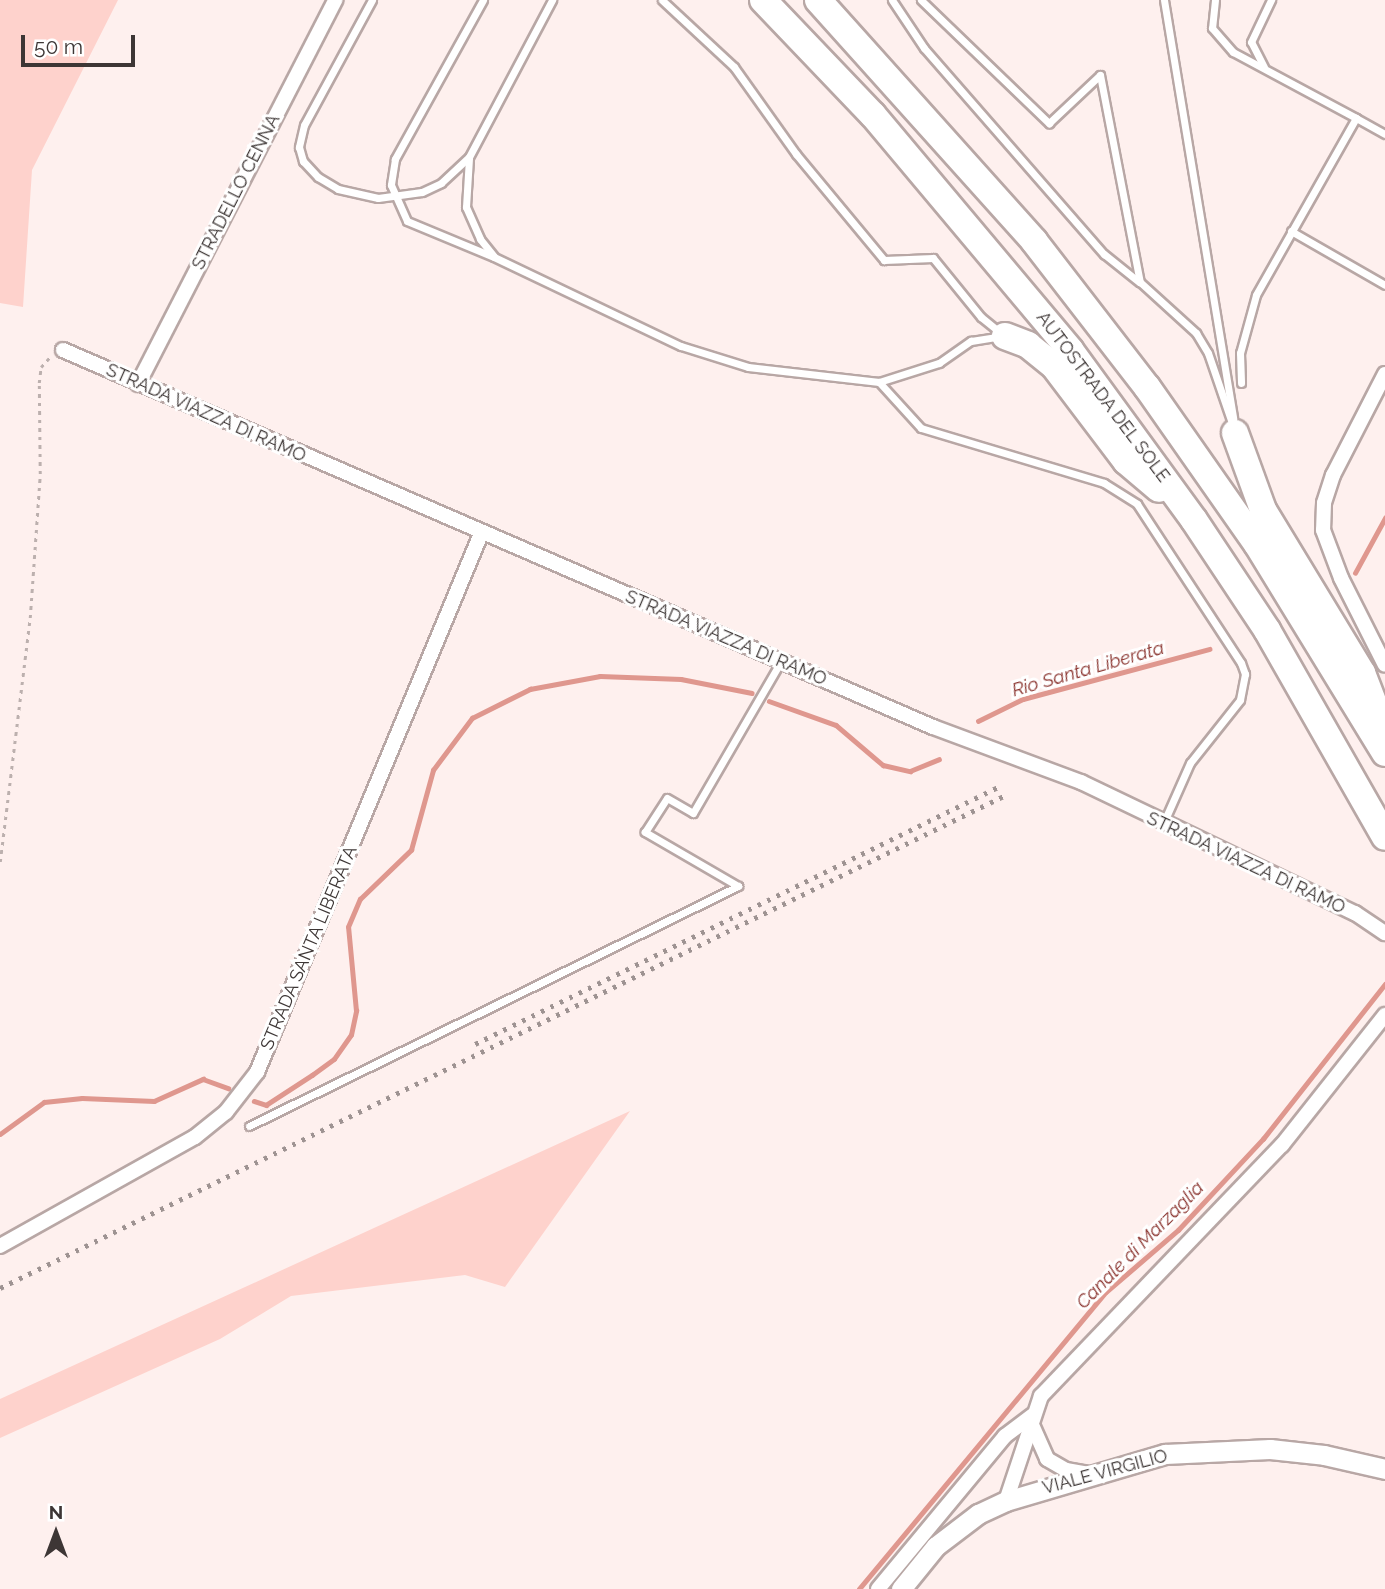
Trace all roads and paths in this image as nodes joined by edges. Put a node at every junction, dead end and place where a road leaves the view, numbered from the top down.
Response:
1 (335, 0) edge
2 (372, 0) edge
3 (483, 0) edge
4 (552, 0) edge
5 (662, 0) edge
6 (763, 0) edge
7 (818, 0) edge
8 (892, 0) edge
9 (920, 0) edge
10 (1164, 0) edge
11 (1215, 0) edge
12 (1271, 0) edge
13 (1265, 67) junction
14 (1356, 118) junction
15 (1385, 134) edge
16 (469, 157) junction
17 (395, 198) junction
18 (1291, 231) junction
19 (494, 257) junction
20 (1140, 282) junction
21 (1385, 285) edge
22 (1004, 336) junction
23 (63, 350) joint
24 (1385, 374) edge
25 (879, 382) junction
26 (1241, 383) dead end
27 (138, 384) junction
28 (1235, 433) junction
29 (1194, 520) junction
30 (481, 534) junction
31 (781, 662) junction
32 (1385, 666) edge
33 (1385, 731) edge
34 (1385, 753) edge
35 (1163, 825) junction
36 (1385, 837) edge
37 (0, 862) edge
38 (1385, 933) edge
39 (1385, 1015) edge
40 (249, 1126) dead end
41 (0, 1246) edge
42 (1032, 1416) junction
43 (1385, 1469) edge
44 (1090, 1475) junction
45 (1006, 1501) junction
46 (878, 1589) edge
47 (901, 1589) edge

1 - 27 street, STRADELLO CENNA
2 - 17 lane
3 - 17 lane
4 - 16 lane
5 - 22 lane
6 - 29 highway, AUTOSTRADA DEL SOLE
7 - 34 highway
8 - 20 lane
9 - 20 lane
10 - 28 lane
11 - 13 lane
12 - 13 lane
13 - 14 lane
14 - 15 lane
14 - 18 lane
16 - 17 lane
16 - 19 lane
17 - 19 lane
18 - 21 lane
18 - 26 lane
19 - 25 lane
20 - 28 lane
22 - 25 lane
22 - 29 highway
23 - 27 street, STRADA VIAZZA DI RAMO
23 - 37 path
24 - 32 street
25 - 35 lane
27 - 30 street, STRADA VIAZZA DI RAMO
28 - 33 highway
29 - 36 highway, AUTOSTRADA DEL SOLE
30 - 31 street, STRADA VIAZZA DI RAMO
30 - 41 street, STRADA SANTA LIBERATA
31 - 35 street, STRADA VIAZZA DI RAMO
31 - 40 lane
35 - 38 street, STRADA VIAZZA DI RAMO
39 - 42 street
42 - 44 street
42 - 45 street
42 - 46 street
43 - 44 street, VIALE VIRGILIO
44 - 45 street, VIALE VIRGILIO
45 - 47 street, VIALE VIRGILIO

